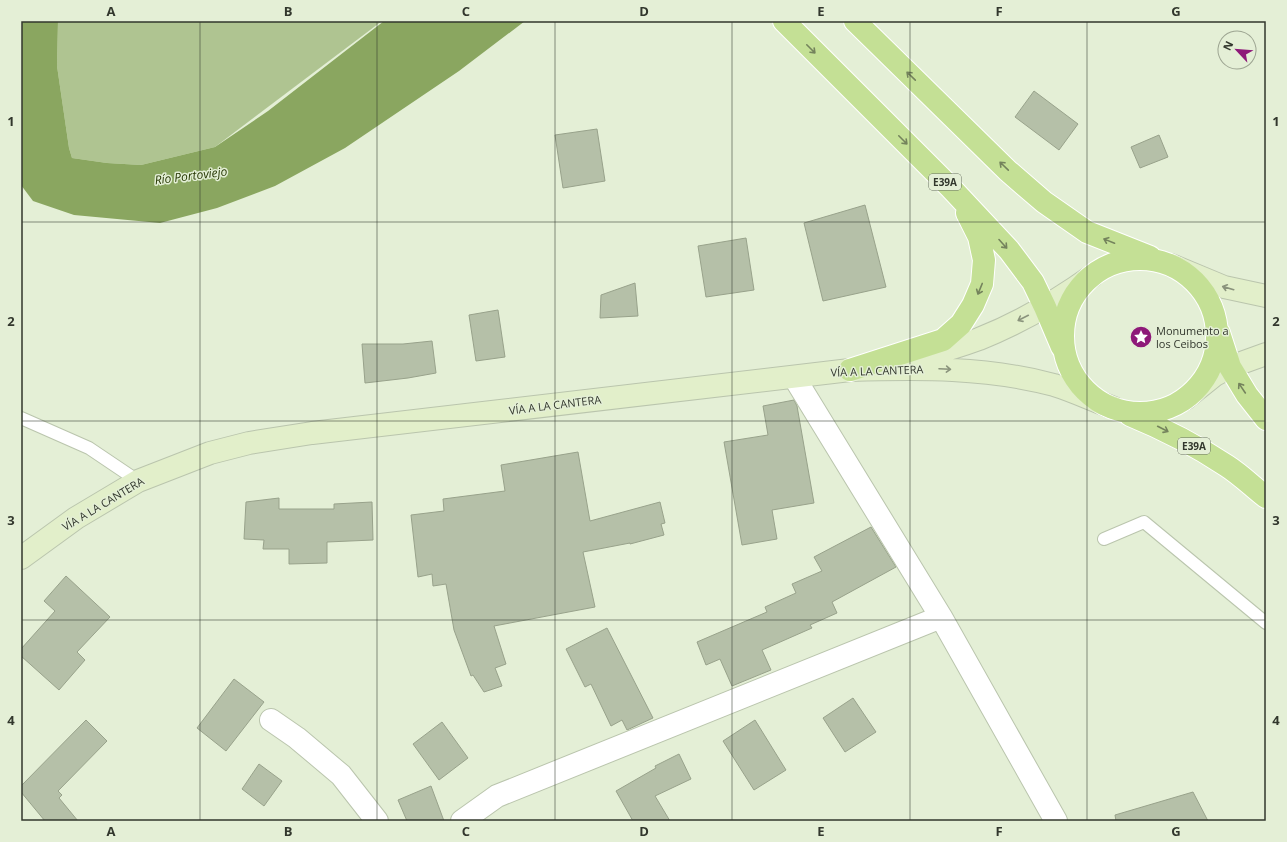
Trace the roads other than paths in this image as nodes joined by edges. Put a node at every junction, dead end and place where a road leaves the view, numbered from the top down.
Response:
1 (784, 21) edge
2 (855, 21) edge
3 (951, 188) junction
4 (1171, 265) junction
5 (1092, 276) junction
6 (1266, 296) edge
7 (1045, 307) junction
8 (1214, 314) junction
9 (1266, 354) edge
10 (1230, 367) junction
11 (1070, 368) junction
12 (850, 370) junction
13 (794, 377) junction
14 (1185, 399) junction
15 (1114, 408) junction
16 (21, 418) edge
17 (1266, 419) edge
18 (138, 481) junction
19 (1266, 497) edge
20 (1104, 539) dead end
21 (21, 558) edge
22 (941, 617) junction
23 (1266, 624) edge
24 (271, 720) dead end
25 (377, 821) edge
26 (462, 821) edge
27 (1056, 821) edge

1 -> 3 main road, E39A
4 -> 2 main road, E39A
3 -> 7 main road, E39A
3 -> 12 main road
4 - 5 main road, E39A
6 -> 4 main road
4 - 8 main road, E39A
5 - 7 main road
5 - 11 main road, E39A
7 - 11 main road, E39A
7 -> 12 main road
8 - 10 main road, E39A
8 - 14 main road, E39A
9 - 10 main road
10 - 14 main road
17 -> 10 main road, E39A
11 - 15 main road, E39A
12 - 13 main road, VÍA A LA CANTERA
12 -> 15 main road, VÍA A LA CANTERA
13 - 18 main road, VÍA A LA CANTERA
13 - 22 street
14 - 15 main road, E39A
15 -> 19 main road, E39A
16 - 18 lane
18 - 21 main road, VÍA A LA CANTERA
20 - 23 lane
22 - 26 street
22 - 27 street
24 - 25 street

